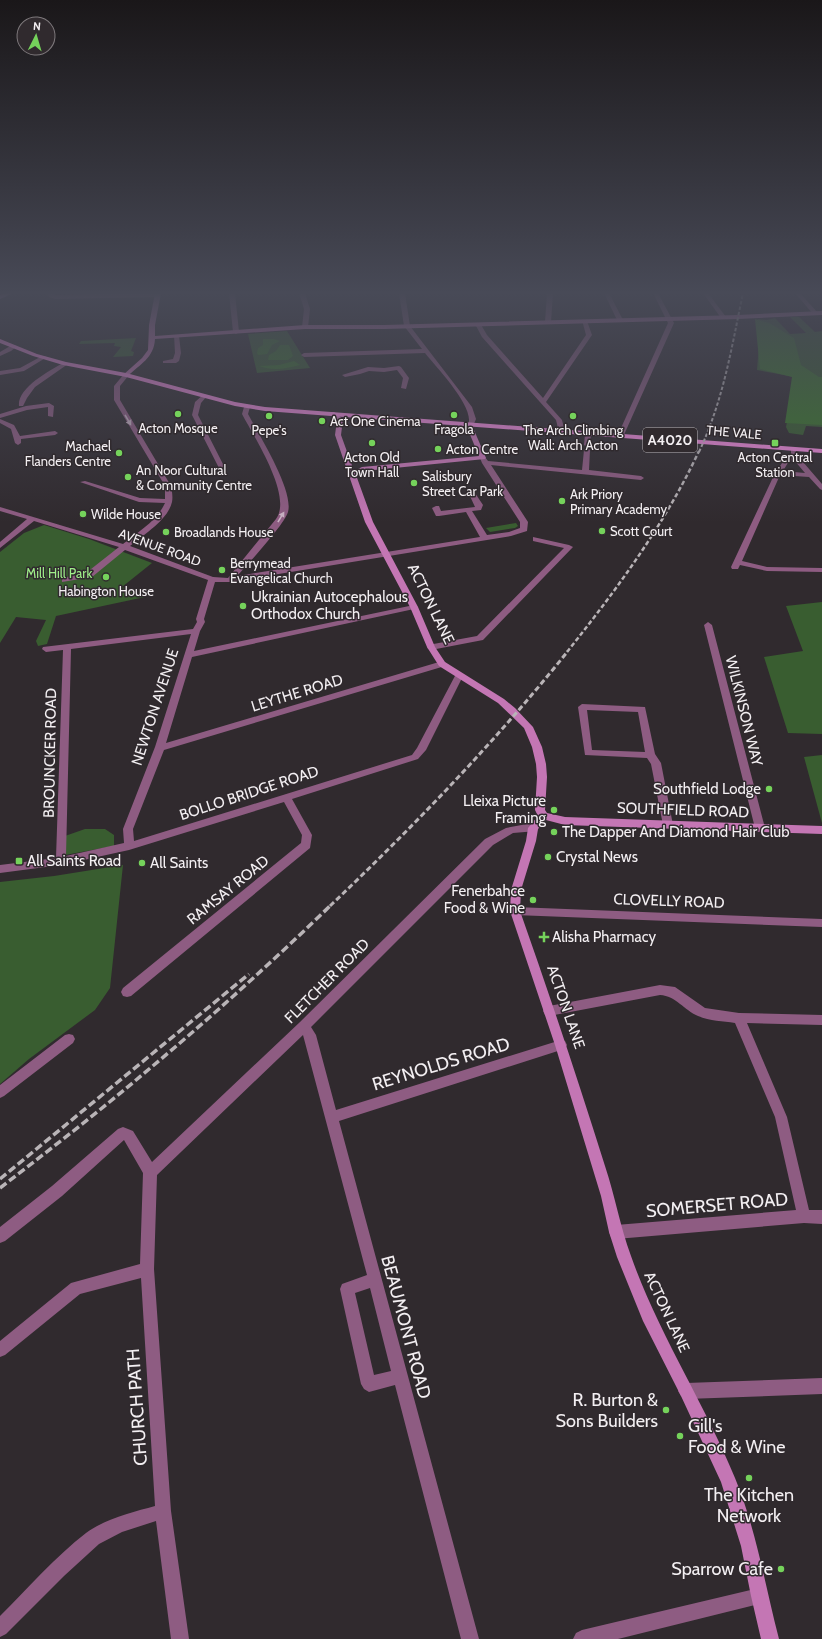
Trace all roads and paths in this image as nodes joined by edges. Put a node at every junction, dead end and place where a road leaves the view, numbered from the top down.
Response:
1 (23, 369) edge
2 (56, 369) edge
3 (95, 369) edge
4 (132, 369) edge
5 (367, 369) edge
6 (376, 369) edge
7 (388, 369) edge
8 (400, 369) edge
9 (441, 369) edge
10 (514, 369) edge
11 (566, 369) edge
12 (651, 369) edge
13 (0, 373) edge
14 (126, 375) junction
15 (345, 375) dead end
16 (404, 388) dead end
17 (204, 396) junction
18 (543, 402) junction
19 (21, 405) dead end
20 (248, 407) junction
21 (332, 413) junction
22 (358, 415) junction
23 (0, 416) edge
24 (52, 416) dead end
25 (0, 422) edge
26 (340, 424) junction
27 (471, 425) junction
28 (562, 432) junction
29 (55, 433) dead end
30 (588, 434) junction
31 (620, 437) junction
32 (822, 451) edge
33 (794, 453) junction
34 (484, 460) junction
35 (349, 465) junction
36 (362, 469) junction
37 (223, 470) dead end
38 (585, 473) junction
39 (778, 473) junction
40 (353, 474) junction
41 (811, 475) junction
42 (641, 478) dead end
43 (83, 482) dead end
44 (822, 488) edge
45 (473, 494) dead end
46 (169, 501) junction
47 (436, 508) dead end
48 (0, 510) edge
49 (468, 510) junction
50 (32, 519) junction
51 (519, 532) junction
52 (528, 536) dead end
53 (485, 538) junction
54 (536, 539) dead end
55 (0, 546) edge
56 (123, 547) junction
57 (387, 554) junction
58 (822, 570) edge
59 (212, 579) junction
60 (65, 580) dead end
61 (230, 580) junction
62 (414, 607) junction
63 (708, 625) dead end
64 (196, 631) junction
65 (67, 646) junction
66 (431, 647) junction
67 (46, 649) dead end
68 (189, 655) junction
69 (442, 664) junction
70 (459, 676) junction
71 (160, 747) junction
72 (650, 755) junction
73 (286, 797) junction
74 (544, 816) junction
75 (668, 825) junction
76 (533, 828) junction
77 (760, 828) junction
78 (822, 830) edge
79 (129, 846) junction
80 (61, 861) junction
81 (0, 869) edge
82 (515, 911) junction
83 (822, 923) edge
84 (127, 992) dead end
85 (549, 1011) junction
86 (739, 1018) junction
87 (822, 1020) edge
88 (304, 1026) junction
89 (69, 1039) dead end
90 (561, 1045) junction
91 (0, 1092) edge
92 (332, 1117) junction
93 (150, 1172) junction
94 (804, 1216) junction
95 (822, 1217) edge
96 (616, 1232) junction
97 (0, 1236) edge
98 (147, 1269) junction
99 (374, 1280) junction
100 (0, 1350) edge
101 (400, 1376) junction
102 (822, 1386) edge
103 (686, 1391) junction
104 (163, 1511) junction
105 (759, 1596) junction
106 (0, 1628) edge
107 (180, 1639) edge
108 (470, 1639) edge
109 (582, 1639) edge
110 (770, 1639) edge

1 - 13 street
2 - 19 street
3 - 14 main road, A4020
4 - 14 main road
5 - 15 street
6 - 7 street
8 - 16 street
9 - 27 street
10 - 18 street
11 - 18 street
12 - 31 street
14 - 17 main road, A4020
14 -> 46 street
17 - 20 main road, A4020
17 - 37 street
18 - 28 street
20 - 21 main road, A4020
61 -> 20 street
21 - 22 main road, A4020
21 - 26 main road
22 - 26 main road
22 - 27 main road, A4020
23 - 24 street
25 - 29 street
26 - 35 main road
27 - 28 main road, A4020
27 - 34 main road
28 - 30 main road, A4020
30 - 31 main road, A4020
30 - 38 street
31 - 33 main road, THE VALE / A4020
32 - 33 main road, THE VALE / A4020
33 - 39 street
33 - 41 street
34 - 36 main road
34 - 38 street
34 - 51 street
35 - 36 main road
35 - 40 main road
36 - 40 main road
38 - 42 street
39 - 41 street
39 - 58 street
40 - 57 main road
41 - 44 street
43 - 46 street
45 - 49 street
46 - 56 street
47 - 49 street
48 - 50 street, AVENUE ROAD
49 - 53 street
50 - 55 street
50 - 56 street, AVENUE ROAD
51 - 52 street
51 - 53 street, ACTON LANE
53 - 57 street, ACTON LANE
54 - 66 street
56 - 59 street, AVENUE ROAD
56 - 60 street
57 - 61 street, AVENUE ROAD
57 - 62 main road, ACTON LANE
59 - 61 street, AVENUE ROAD
59 - 64 street, NEWTON AVENUE
62 - 66 main road, ACTON LANE
62 - 68 street
63 - 77 street, WILKINSON WAY
64 - 65 street
64 - 68 street, NEWTON AVENUE
65 - 67 street
65 - 80 street, BROUNCKER ROAD
66 - 69 main road, ACTON LANE
68 - 71 street, NEWTON AVENUE
69 - 70 main road, ACTON LANE
69 - 71 street, LEYTHE ROAD
70 - 73 street, BOLLO BRIDGE ROAD
70 - 74 main road, ACTON LANE
71 - 79 street, NEWTON AVENUE
72 - 72 street
72 - 75 street
73 - 79 street, BOLLO BRIDGE ROAD
73 - 84 street, RAMSAY ROAD
74 - 75 main road, SOUTHFIELD ROAD
74 - 76 main road
75 - 77 main road, SOUTHFIELD ROAD
76 - 82 main road, ACTON LANE
76 - 88 street, FLETCHER ROAD
77 - 78 main road, SOUTHFIELD ROAD
79 - 80 street, BOLLO BRIDGE ROAD
80 - 81 street, BOLLO BRIDGE ROAD
82 - 83 street, CLOVELLY ROAD
82 - 85 main road, ACTON LANE
85 - 86 street
85 - 90 main road, ACTON LANE
86 - 87 street
86 - 94 street
88 - 92 street, BEAUMONT ROAD
88 - 93 street, FLETCHER ROAD
89 - 91 street
90 - 92 street, REYNOLDS ROAD
90 - 96 main road, ACTON LANE
92 - 99 street, BEAUMONT ROAD
93 - 97 street
93 - 98 street, CHURCH PATH
94 - 95 street, SOMERSET ROAD
94 - 96 street, SOMERSET ROAD
96 - 103 main road, ACTON LANE
98 - 100 street
98 - 104 street, CHURCH PATH
99 - 101 street, BEAUMONT ROAD
99 - 101 street
101 - 108 street, BEAUMONT ROAD
102 - 103 street
103 - 105 main road, ACTON LANE
104 - 106 street
104 - 107 street, CHURCH PATH
105 - 109 street
105 - 110 main road, ACTON LANE

